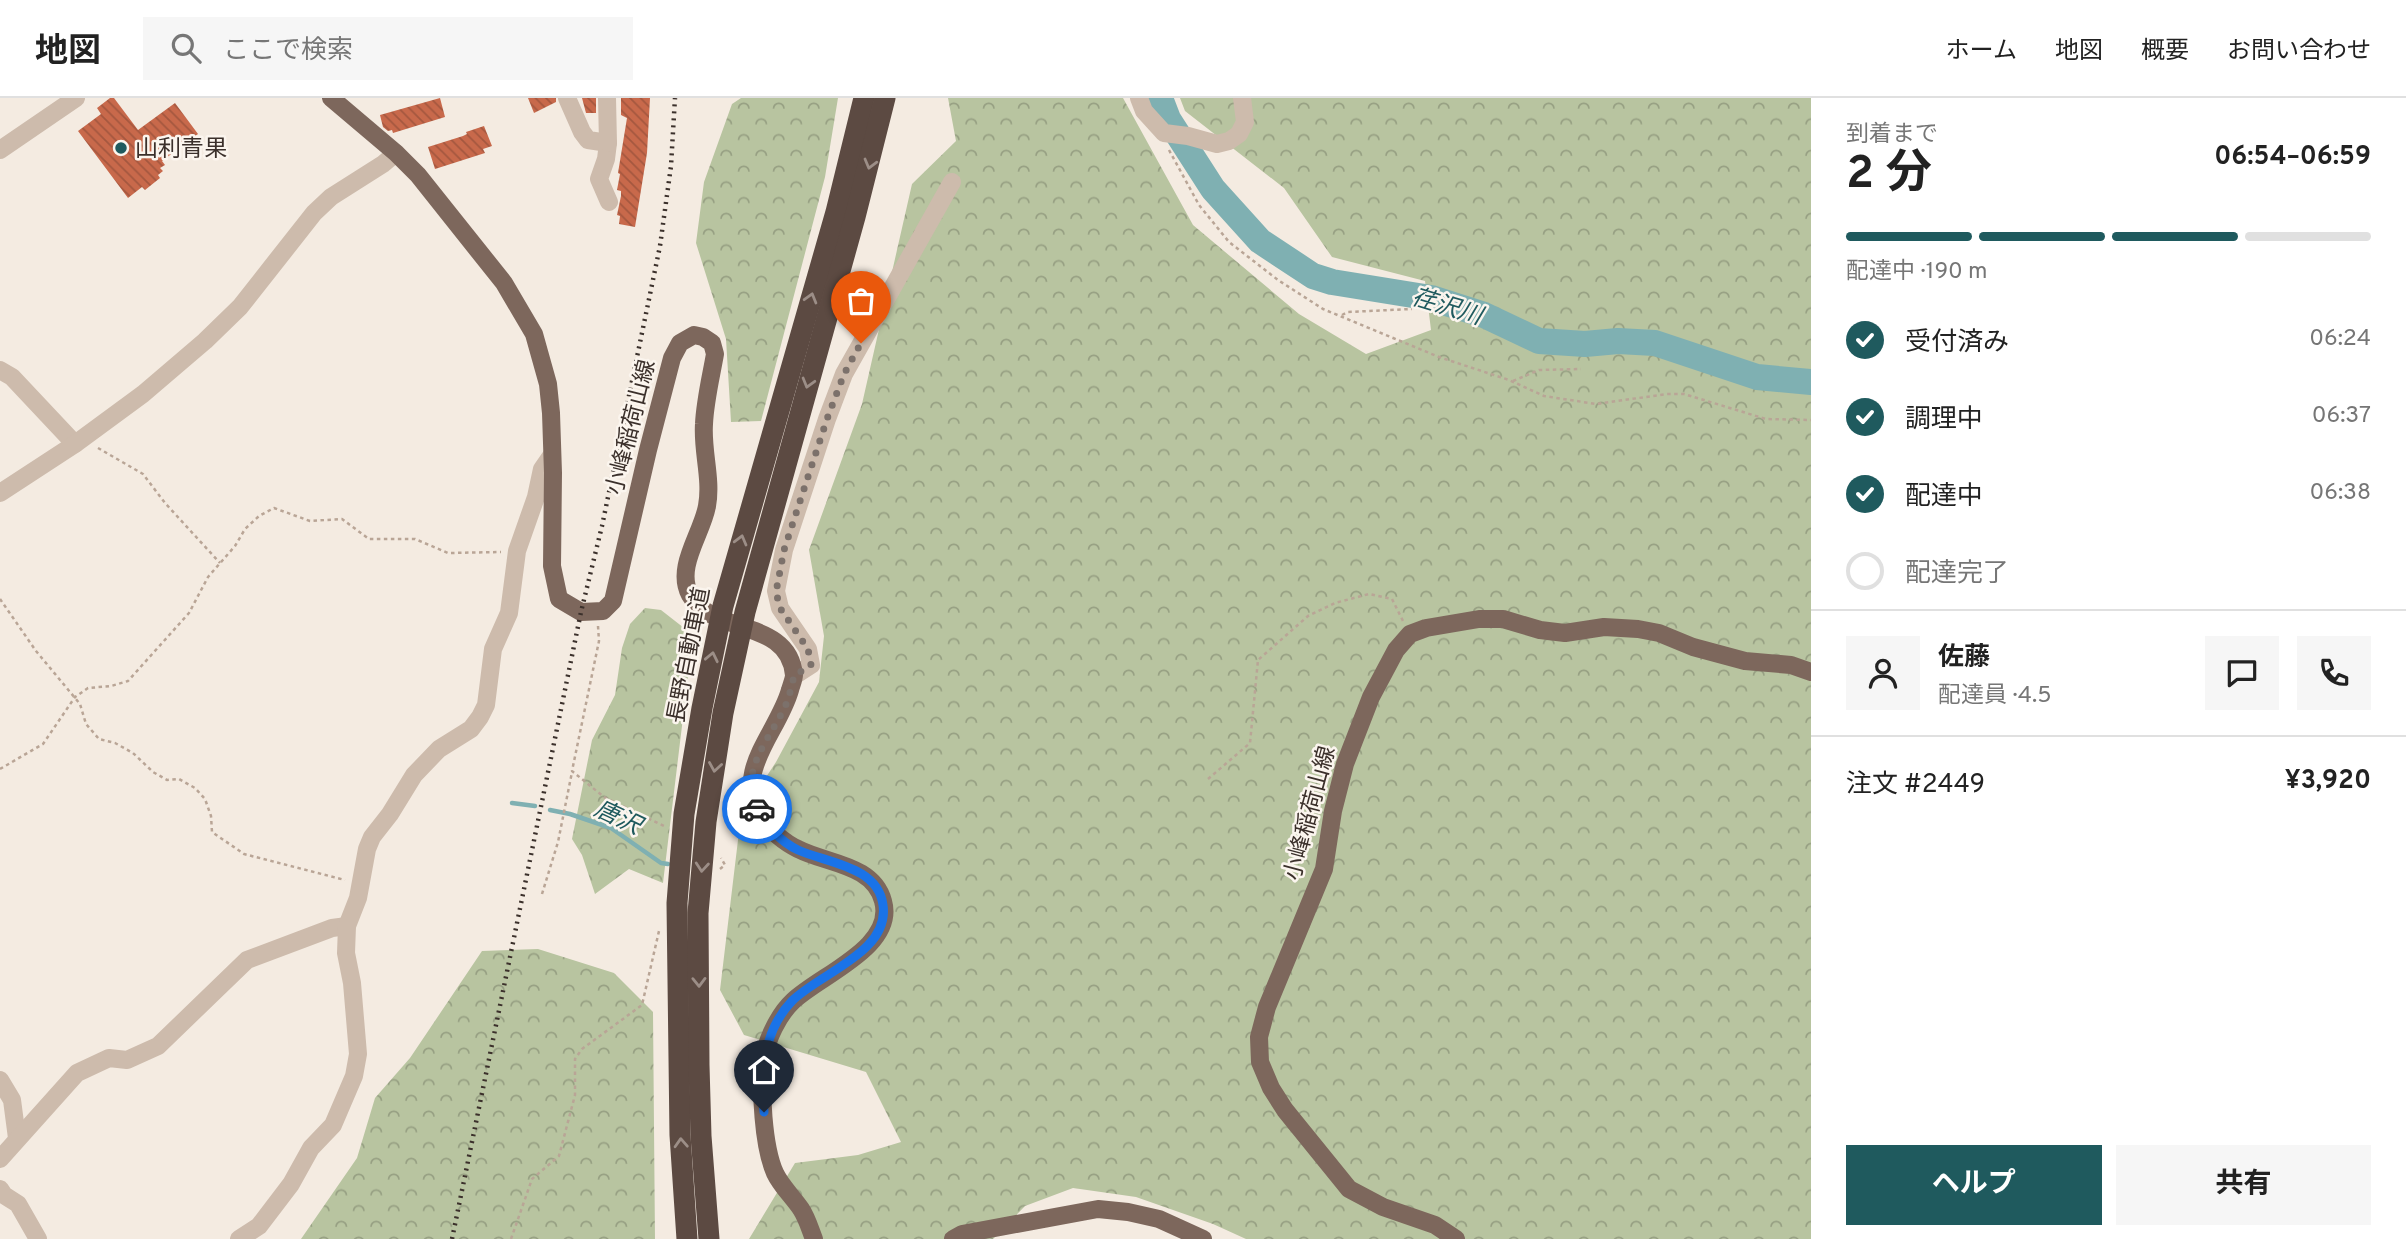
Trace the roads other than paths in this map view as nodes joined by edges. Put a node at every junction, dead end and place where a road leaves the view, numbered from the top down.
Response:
1 (76, 98) edge
2 (331, 98) edge
3 (567, 98) edge
4 (607, 98) edge
5 (864, 98) edge
6 (885, 98) edge
7 (1139, 98) edge
8 (1242, 98) edge
9 (608, 143) junction
10 (0, 150) edge
11 (396, 153) junction
12 (952, 182) dead end
13 (609, 202) dead end
14 (0, 370) edge
15 (80, 440) junction
16 (551, 456) junction
17 (0, 493) edge
18 (1811, 673) edge
19 (794, 676) junction
20 (347, 926) junction
21 (0, 1080) edge
22 (17, 1138) junction
23 (0, 1159) edge
24 (0, 1189) edge
25 (38, 1239) edge
26 (239, 1239) edge
27 (687, 1239) edge
28 (709, 1239) edge
29 (814, 1239) edge
30 (953, 1239) edge
31 (1203, 1239) edge
32 (1456, 1239) edge

1 - 10 street
2 - 11 main road
3 - 9 street
4 - 9 street
27 -> 5 highway, 長野自動車道
6 -> 28 highway, 長野自動車道
7 - 8 street
9 - 13 street
11 - 15 street
11 - 16 main road
12 - 19 street
14 - 15 street
15 - 17 street
16 - 19 main road, 小峰稲荷山線
16 - 20 street
18 - 32 main road, 小峰稲荷山線
19 - 29 main road
20 - 22 street
20 - 26 street
21 - 22 street
22 - 23 street
24 - 25 street
30 - 31 main road

